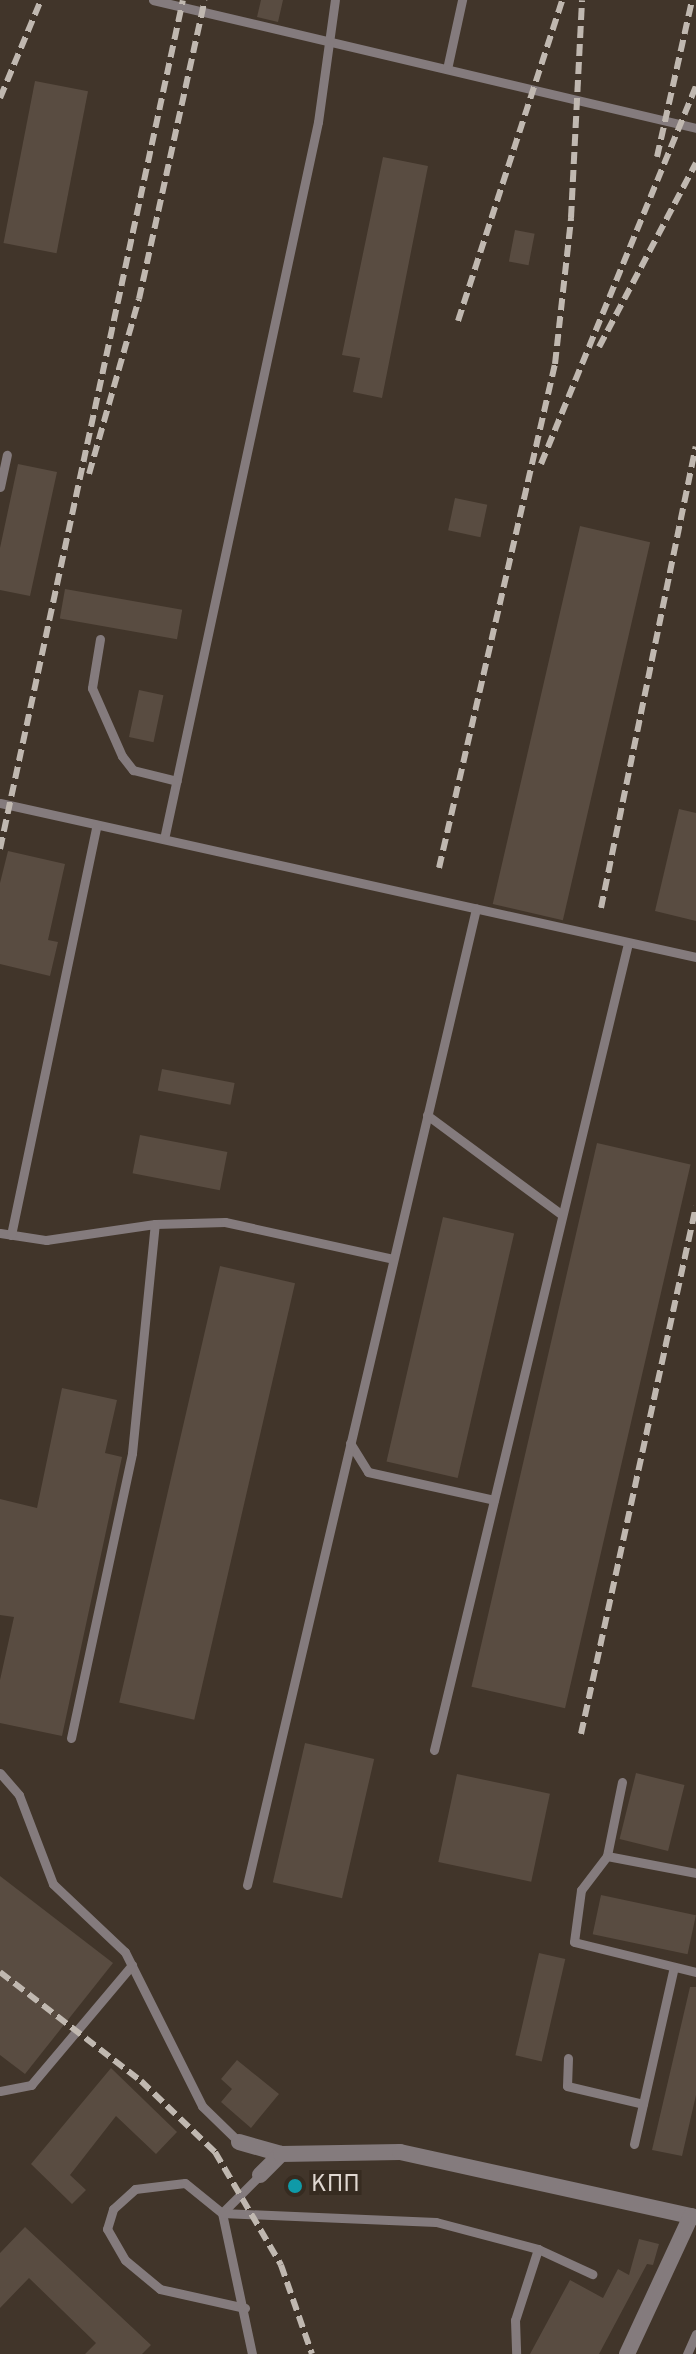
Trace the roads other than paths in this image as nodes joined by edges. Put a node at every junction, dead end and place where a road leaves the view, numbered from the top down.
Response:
1 (153, 0) edge
2 (335, 0) edge
3 (462, 0) edge
4 (326, 40) junction
5 (447, 69) junction
6 (696, 128) edge
7 (7, 455) dead end
8 (0, 487) edge
9 (100, 639) dead end
10 (177, 781) junction
11 (0, 803) edge
12 (97, 825) junction
13 (164, 839) junction
14 (476, 909) junction
15 (628, 943) junction
16 (696, 957) edge
17 (427, 1115) junction
18 (562, 1215) junction
19 (155, 1224) junction
20 (0, 1233) edge
21 (11, 1235) junction
22 (393, 1259) junction
23 (350, 1443) junction
24 (494, 1500) junction
25 (71, 1738) dead end
26 (434, 1750) dead end
27 (0, 1773) edge
28 (622, 1782) dead end
29 (607, 1856) junction
30 (696, 1873) edge
31 (247, 1885) dead end
32 (132, 1965) junction
33 (674, 1967) junction
34 (696, 1972) edge
35 (568, 2058) dead end
36 (0, 2091) edge
37 (643, 2104) junction
38 (239, 2142) joint
39 (634, 2144) dead end
40 (281, 2154) junction
41 (260, 2175) joint
42 (222, 2213) junction
43 (694, 2217) edge
44 (538, 2249) junction
45 (592, 2274) dead end
46 (245, 2308) junction
47 (696, 2334) edge
48 (252, 2354) edge
49 (516, 2354) edge
50 (627, 2354) edge
51 (687, 2354) edge

1 - 4 lane
2 - 4 lane
3 - 5 lane
4 - 5 lane
4 - 10 lane
5 - 6 lane
7 - 8 lane
9 - 10 lane
10 - 13 lane
11 - 12 lane
12 - 13 lane
12 - 21 lane
13 - 14 lane
14 - 15 lane
14 - 17 lane
15 - 16 lane
15 - 18 lane
17 - 18 lane
17 - 22 lane
18 - 24 lane
19 - 21 lane
19 - 22 lane
19 - 25 lane
20 - 21 lane
22 - 23 lane
23 - 24 lane
23 - 31 lane
24 - 26 lane
27 - 32 lane
28 - 29 lane
29 - 30 lane
29 - 33 lane
32 - 36 lane
32 - 38 lane
33 - 34 lane
33 - 37 lane
35 - 37 lane
37 - 39 lane
38 - 40 street
40 - 41 street
40 - 43 street
41 - 42 lane
42 - 44 lane
42 - 46 lane
42 - 46 lane
43 - 50 street
44 - 45 lane
44 - 49 lane
46 - 48 lane
47 - 51 lane

